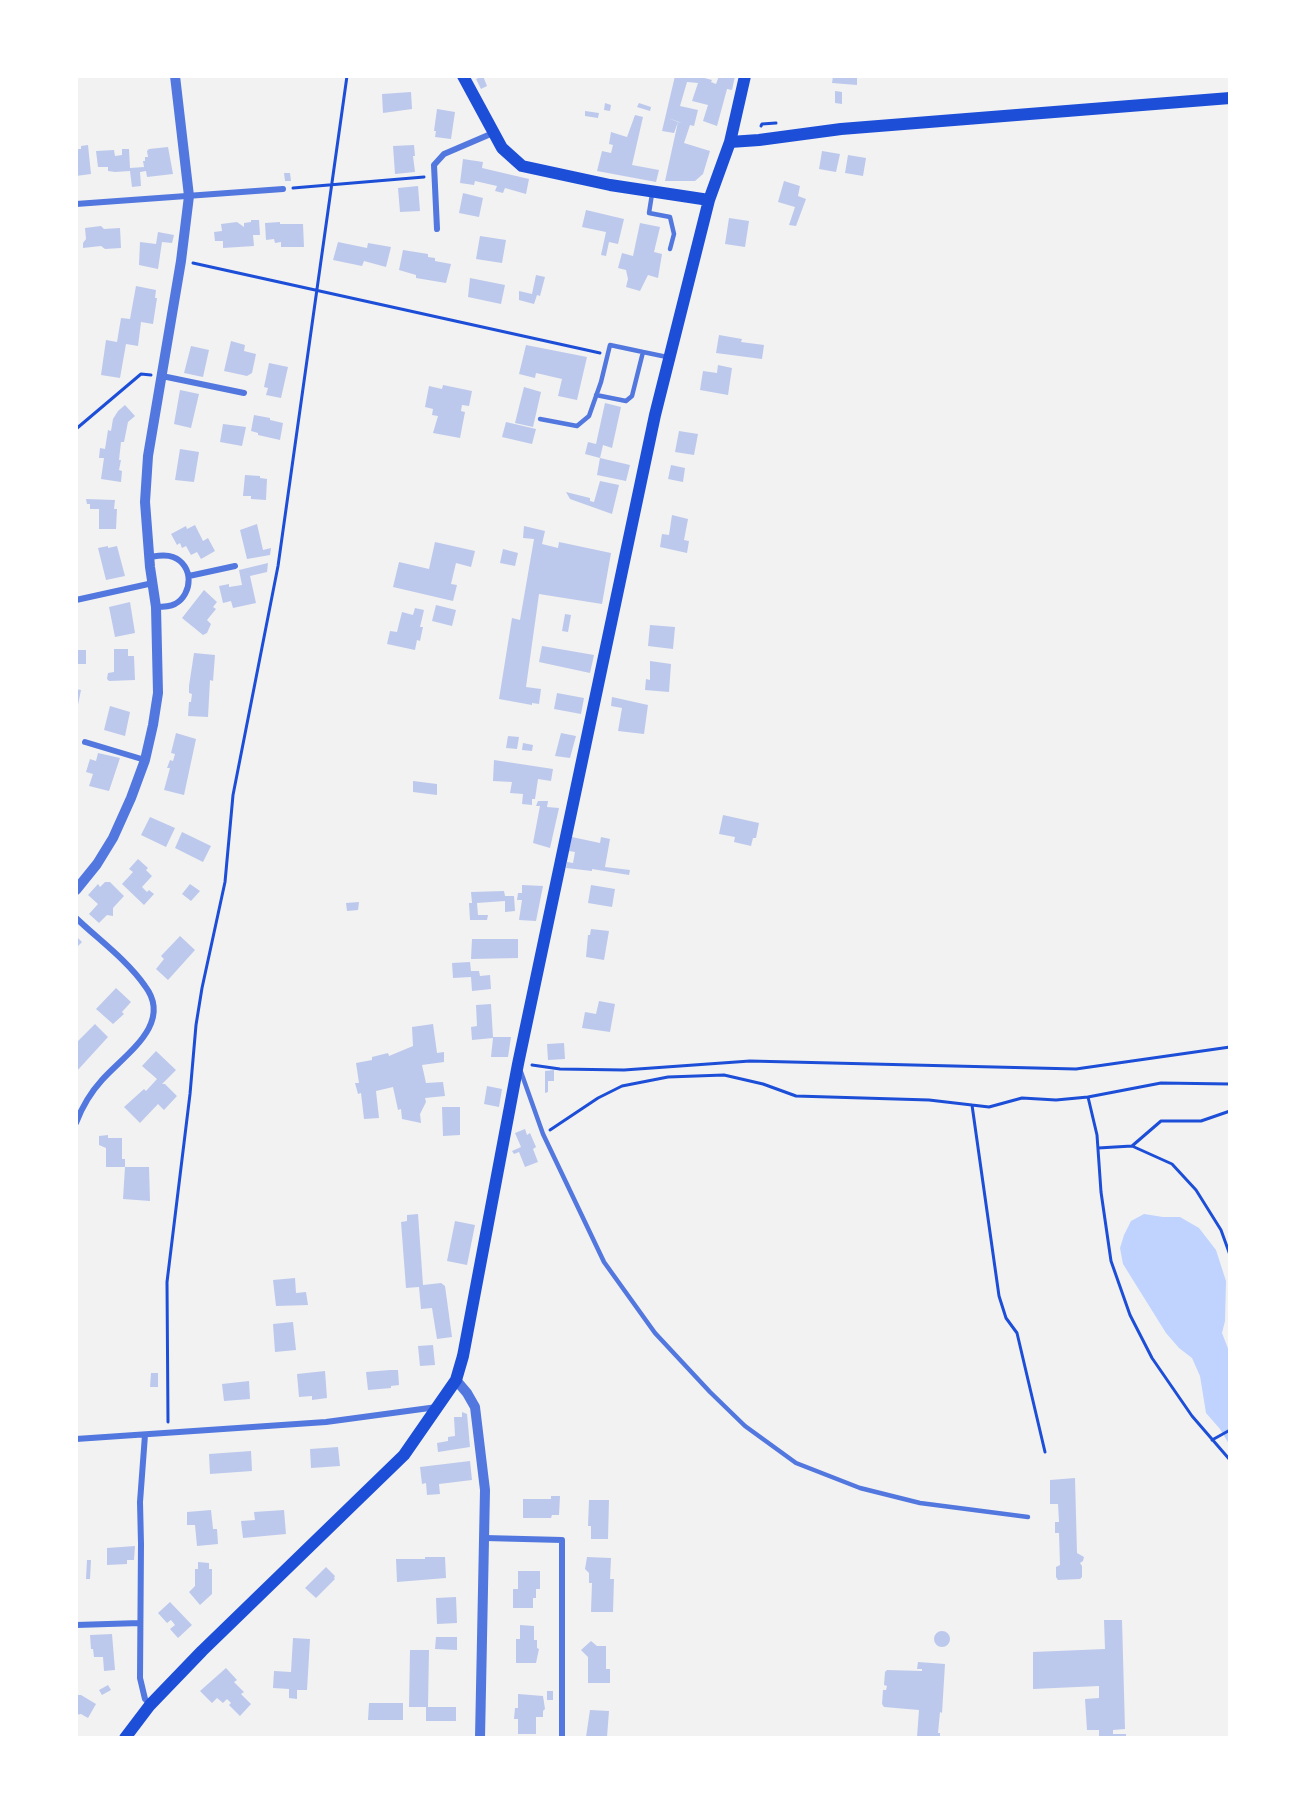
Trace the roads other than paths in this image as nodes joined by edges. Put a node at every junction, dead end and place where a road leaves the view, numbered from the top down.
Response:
1 (175, 76) edge
2 (463, 76) edge
3 (745, 76) edge
4 (1230, 98) edge
5 (494, 133) junction
6 (730, 142) junction
7 (283, 189) road end
8 (652, 191) junction
9 (189, 195) junction
10 (709, 200) junction
11 (76, 204) edge
12 (437, 229) dead end
13 (670, 249) dead end
14 (643, 352) junction
15 (669, 358) junction
16 (162, 376) junction
17 (244, 393) dead end
18 (596, 395) junction
19 (540, 419) dead end
20 (149, 557) junction
21 (235, 566) dead end
22 (189, 576) junction
23 (153, 583) junction
24 (76, 600) edge
25 (156, 607) junction
26 (85, 742) dead end
27 (145, 760) junction
28 (76, 890) edge
29 (76, 918) edge
30 (518, 1064) junction
31 (76, 1123) edge
32 (456, 1380) junction
33 (438, 1407) junction
34 (145, 1435) junction
35 (76, 1439) edge
36 (1028, 1517) dead end
37 (485, 1538) junction
38 (140, 1623) junction
39 (76, 1624) edge
40 (150, 1705) junction
41 (124, 1737) edge
42 (480, 1737) edge
43 (562, 1737) edge

1 - 9 street
2 - 5 main road
3 - 6 main road
4 - 6 main road
5 - 8 main road
5 - 12 street
6 - 10 main road
7 - 9 street
8 - 10 main road
8 - 13 lane
9 - 11 street
9 - 16 street
10 - 15 main road
14 - 15 lane
14 - 18 lane
14 - 18 lane
15 - 30 main road
16 - 17 street
16 - 20 street
18 - 19 lane
20 - 22 street
20 - 23 street
21 - 22 street
22 - 25 street
23 - 24 street
23 - 25 street
25 - 27 street
26 - 27 street
27 - 28 street
29 - 31 street
30 - 32 main road
30 - 36 lane
32 - 33 main road
32 - 37 street
33 - 34 street
33 - 40 main road
34 - 35 street
34 - 38 street
37 - 42 street
37 - 43 street
38 - 39 street
38 - 40 street
40 - 41 main road

